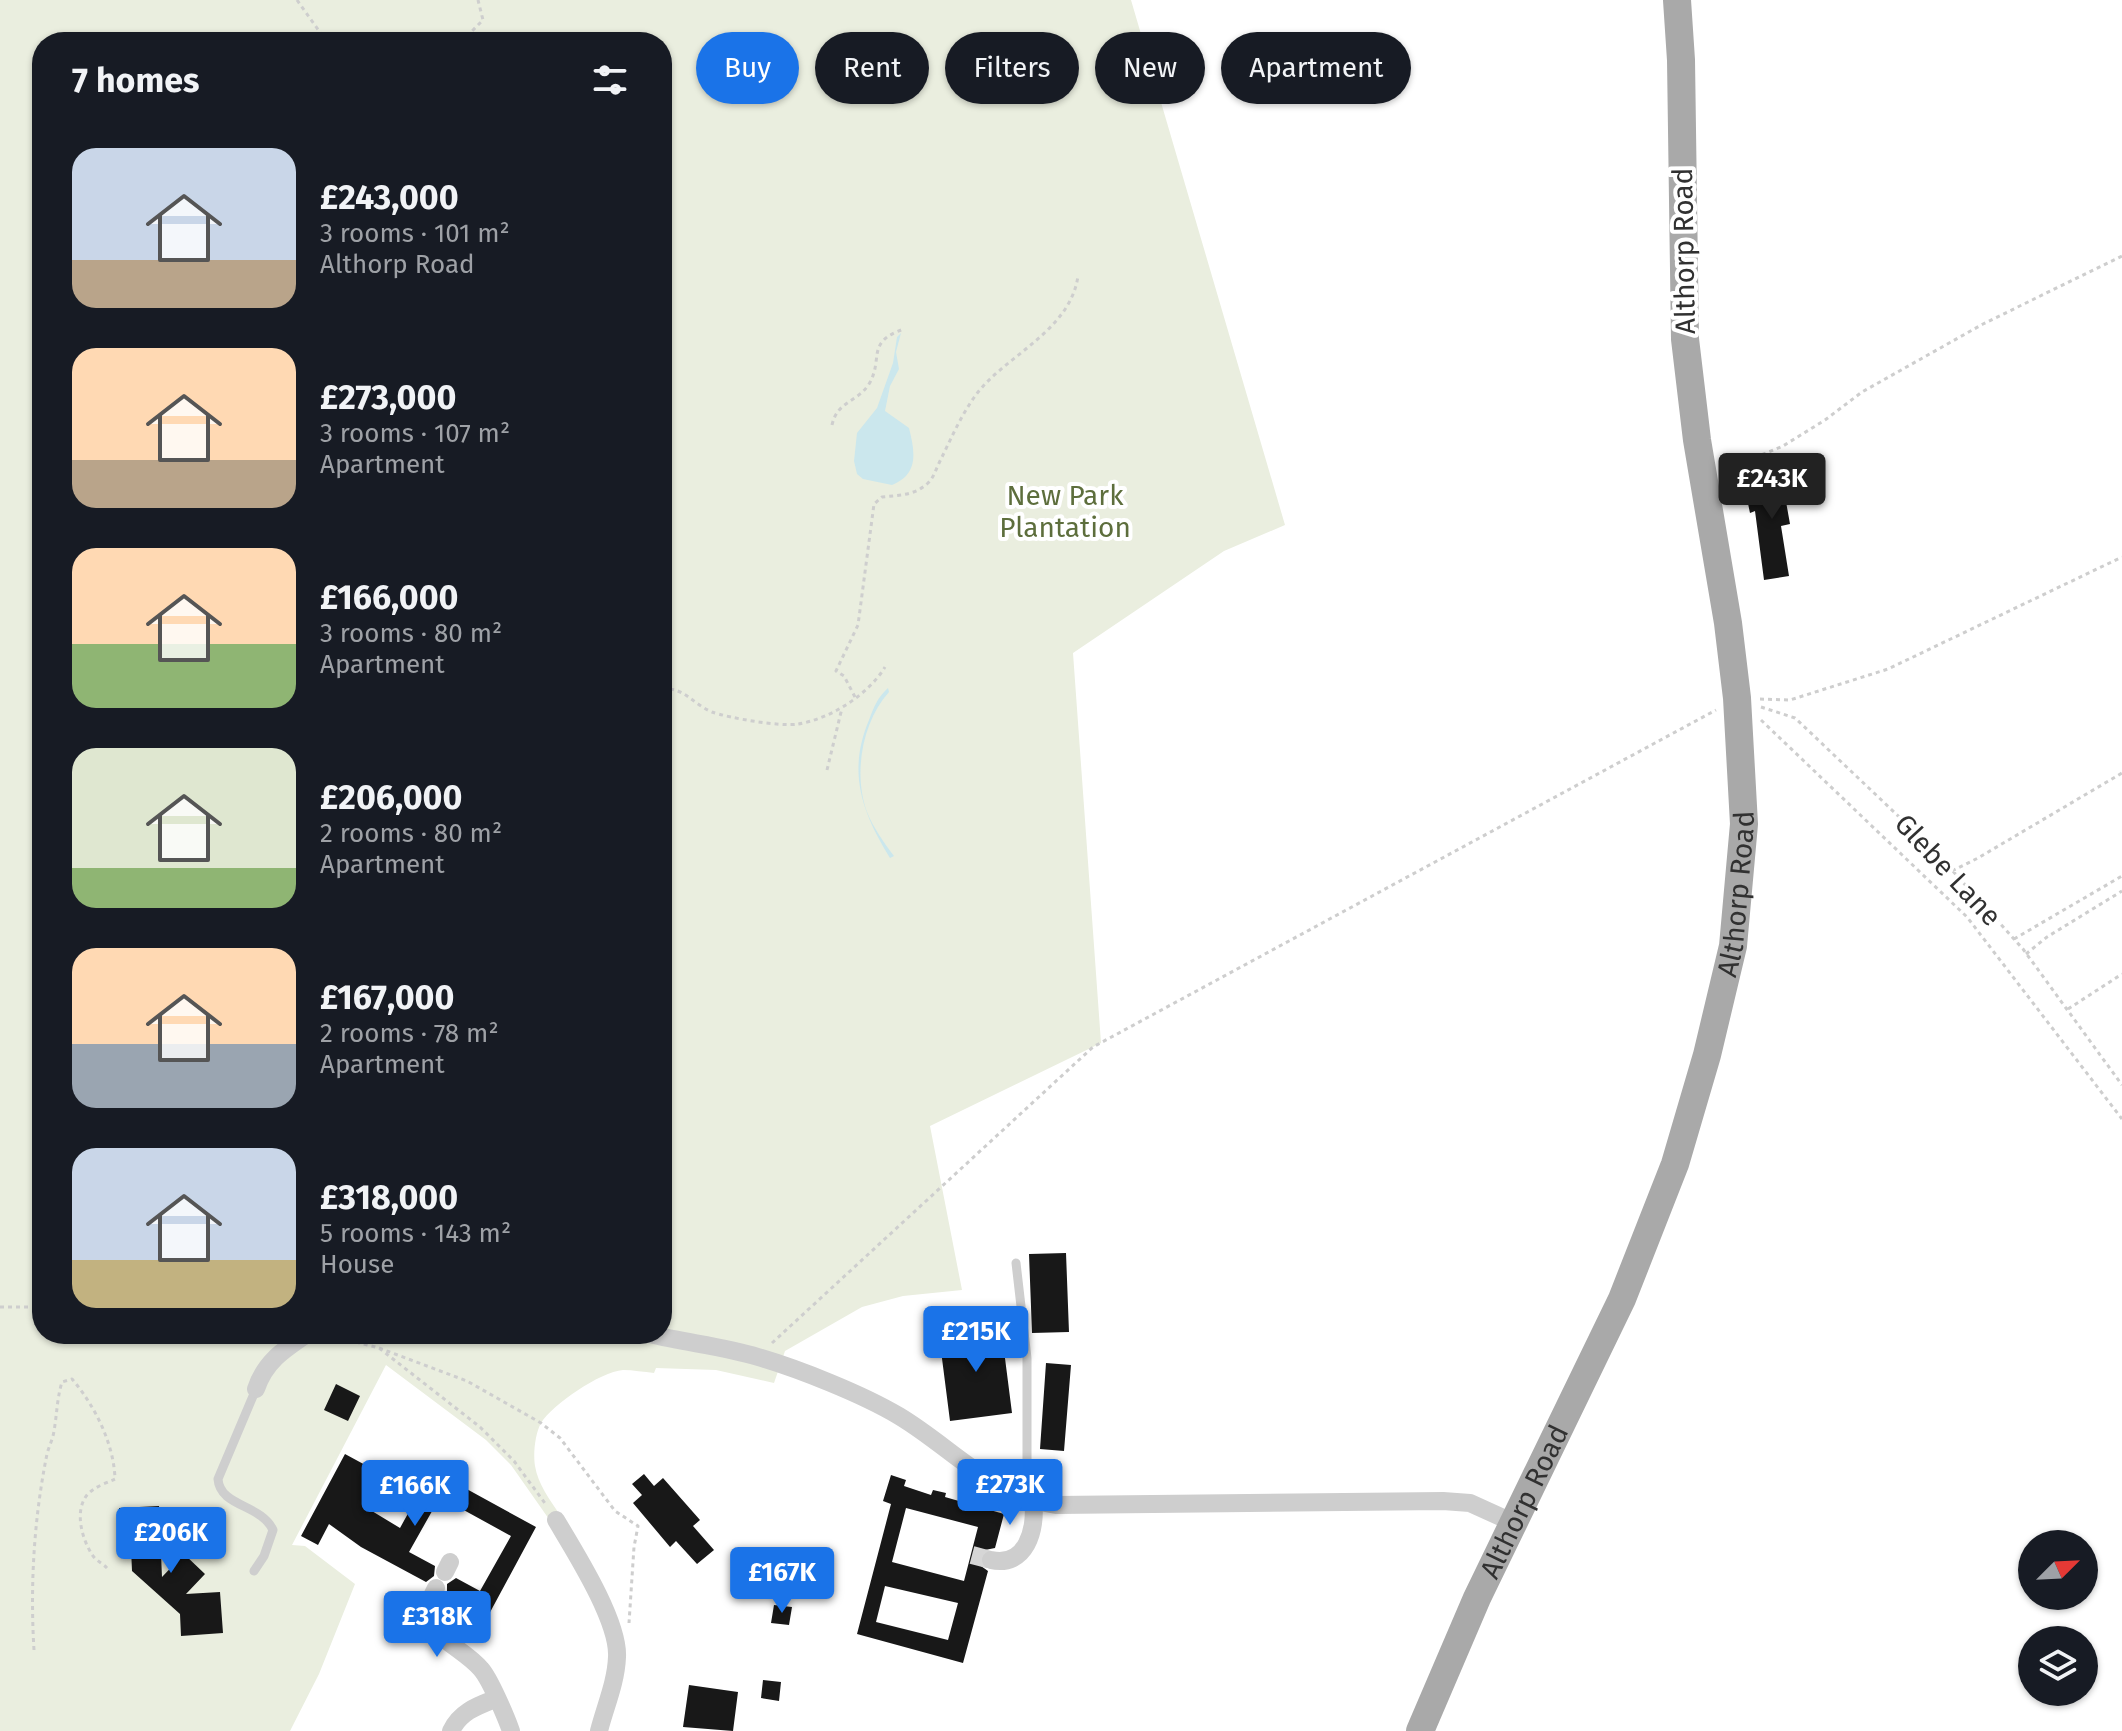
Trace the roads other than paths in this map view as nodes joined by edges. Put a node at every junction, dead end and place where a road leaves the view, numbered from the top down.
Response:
1 (1677, 0) edge
2 (1016, 1263) dead end
3 (672, 1339) edge
4 (292, 1344) edge
5 (256, 1389) joint
6 (1033, 1501) junction
7 (556, 1520) road end
8 (1514, 1523) junction
9 (991, 1560) tunnel mouth
10 (254, 1571) dead end
11 (444, 1574) dead end
12 (495, 1699) junction
13 (451, 1731) edge
14 (511, 1731) edge
15 (599, 1731) edge
16 (1420, 1731) edge

1 - 8 main road, Althorp Road
2 - 6 lane
3 - 6 street
4 - 5 street
5 - 10 lane
6 - 8 street
6 - 9 street
7 - 15 street
8 - 16 main road, Althorp Road
11 - 12 street
12 - 13 street
12 - 14 street

